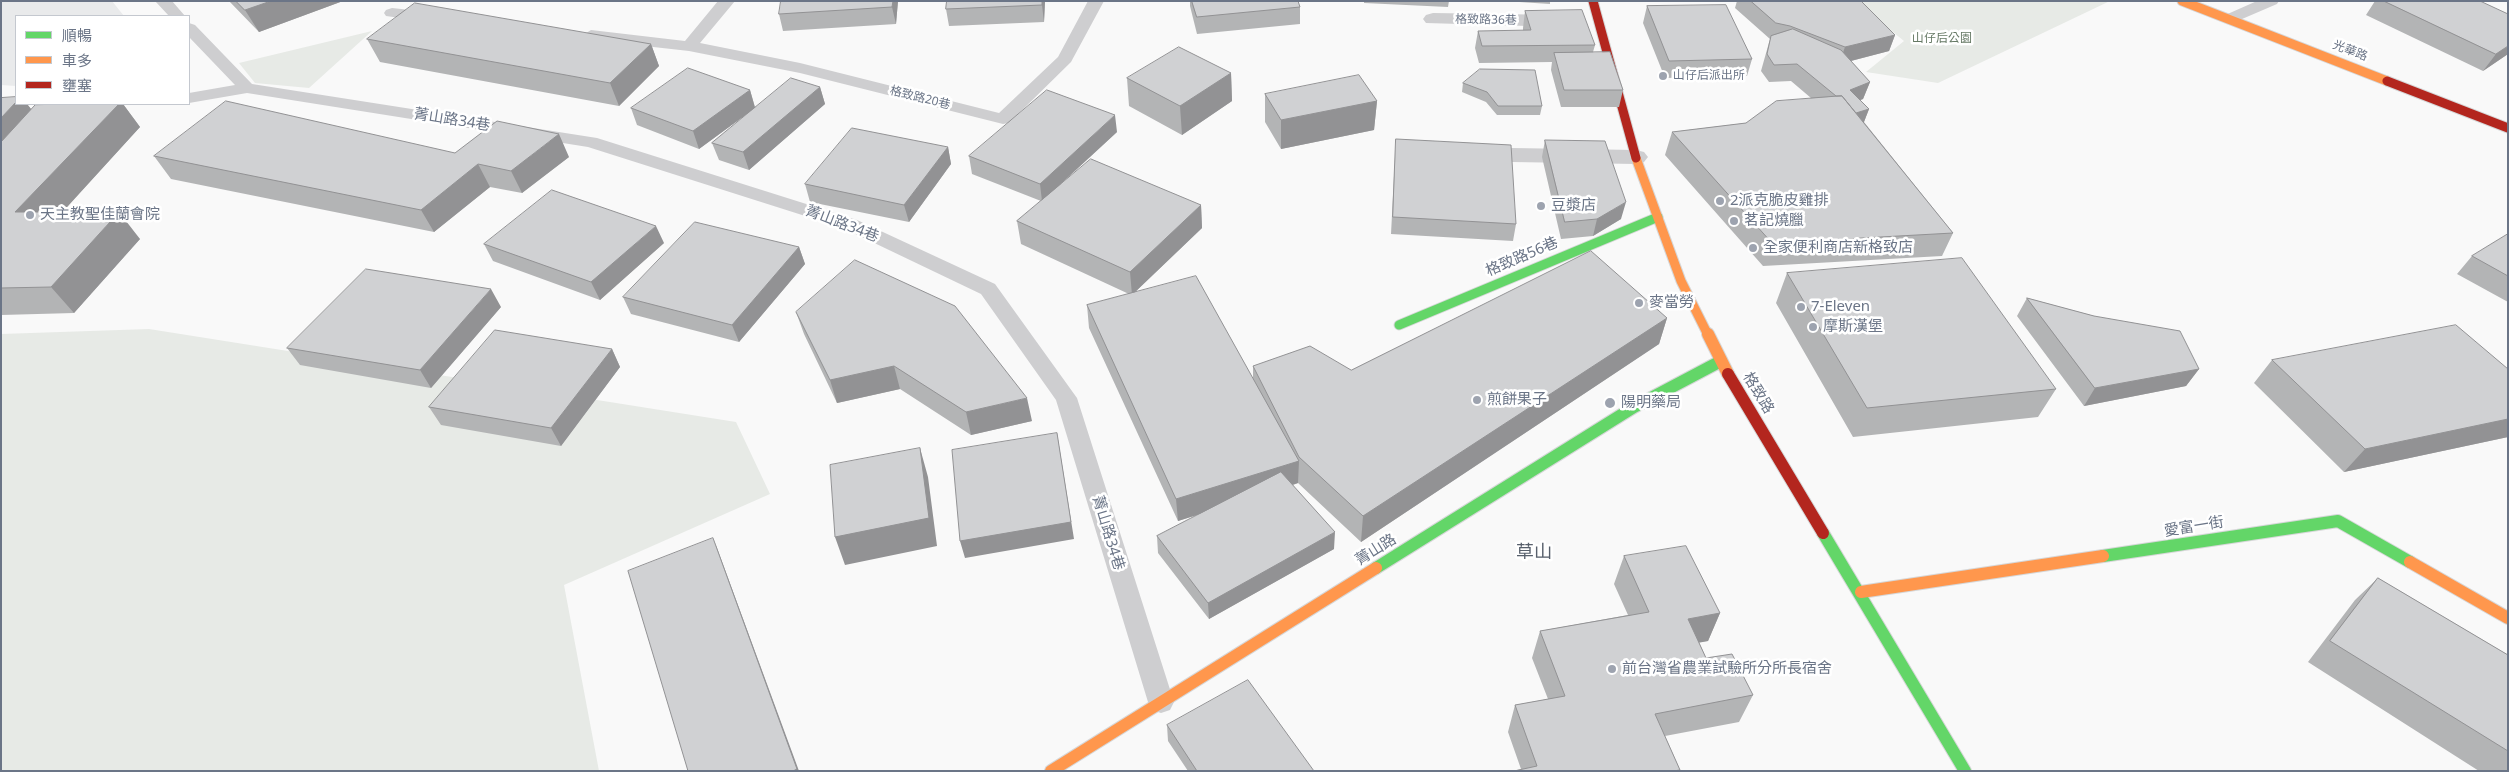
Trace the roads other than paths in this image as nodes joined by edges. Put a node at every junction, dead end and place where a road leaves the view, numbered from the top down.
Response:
1 (163, 1) edge
2 (727, 1) edge
3 (1096, 1) edge
4 (1593, 1) edge
5 (2182, 1) edge
6 (2271, 1) edge
7 (392, 13) dead end
8 (176, 15) edge
9 (441, 18) edge
10 (1433, 19) dead end
11 (2229, 19) junction
12 (1598, 22) junction
13 (190, 29) edge
14 (580, 34) edge
15 (689, 46) junction
16 (247, 88) junction
17 (190, 98) edge
18 (2508, 128) edge
19 (1512, 155) edge
20 (1636, 157) junction
21 (1658, 217) junction
22 (1398, 325) dead end
23 (1721, 360) junction
24 (1860, 592) junction
25 (2508, 618) edge
26 (1161, 702) junction
27 (1051, 771) edge
28 (1965, 771) edge

1 - 8 lane
2 - 15 lane
3 - 15 lane, 格致路20巷
4 - 12 street, 格致路
5 - 11 street, 光華路
6 - 11 lane
7 - 9 lane
10 - 12 street, 格致路36巷
11 - 18 street, 光華路
12 - 20 street, 格致路
13 - 16 lane
14 - 15 lane, 格致路20巷
16 - 17 lane, 菁山路34巷
16 - 26 lane, 菁山路34巷
19 - 20 street
20 - 21 street, 格致路
21 - 22 street, 格致路56巷
21 - 23 street, 格致路
23 - 24 street, 格致路
23 - 26 street, 菁山路
24 - 25 street, 愛富一街
24 - 28 street, 格致路
26 - 27 street, 菁山路

